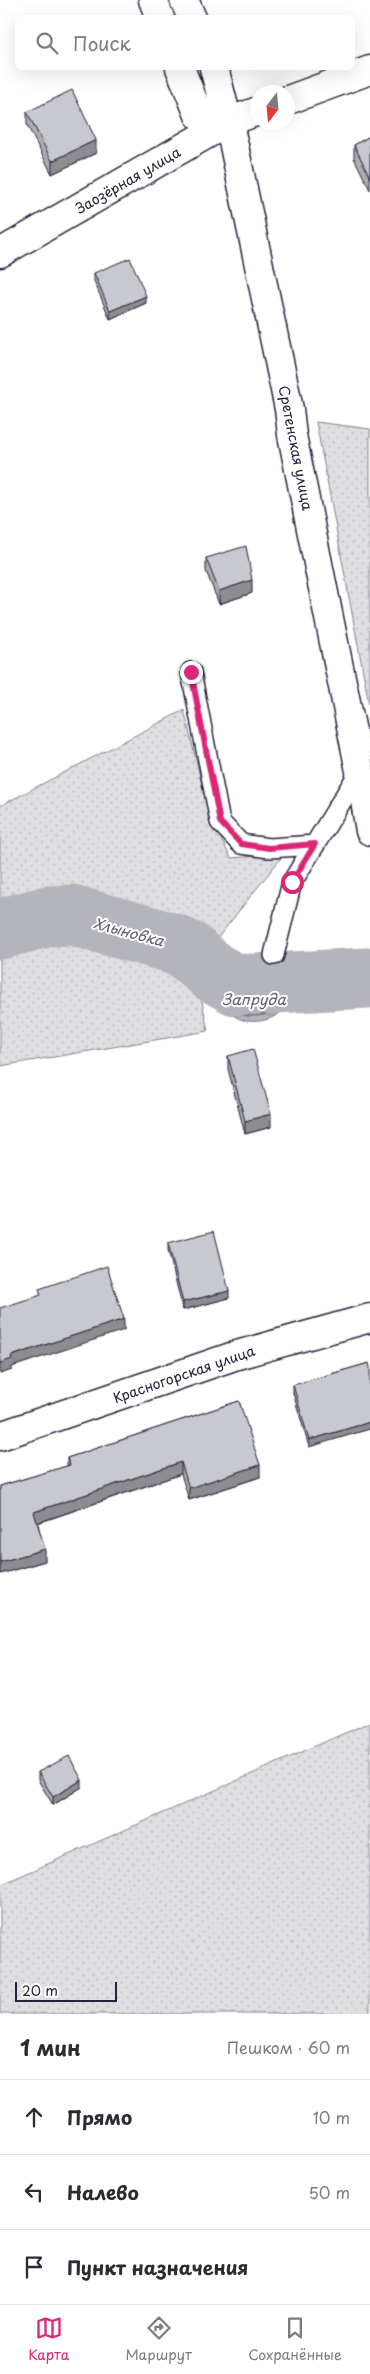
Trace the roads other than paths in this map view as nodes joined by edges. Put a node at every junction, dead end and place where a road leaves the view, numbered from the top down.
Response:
1 (153, 0) edge
2 (184, 0) edge
3 (159, 15) edge
4 (191, 15) edge
5 (181, 70) edge
6 (215, 70) edge
7 (370, 70) edge
8 (295, 97) edge
9 (250, 114) edge
10 (198, 115) dead end
11 (228, 122) junction
12 (0, 253) edge
13 (191, 672) dead end
14 (360, 771) junction
15 (370, 831) edge
16 (315, 844) junction
17 (274, 955) dead end
18 (370, 1318) edge
19 (0, 1436) edge

1 - 3 street
2 - 4 street
5 - 10 street
6 - 11 street, Сретенская улица
7 - 8 street
9 - 11 street, Заозёрная улица
11 - 12 street, Заозёрная улица
11 - 14 street, Сретенская улица
13 - 16 lane
14 - 15 street, Сретенская улица
14 - 16 lane
16 - 17 lane
18 - 19 street, Красногорская улица

